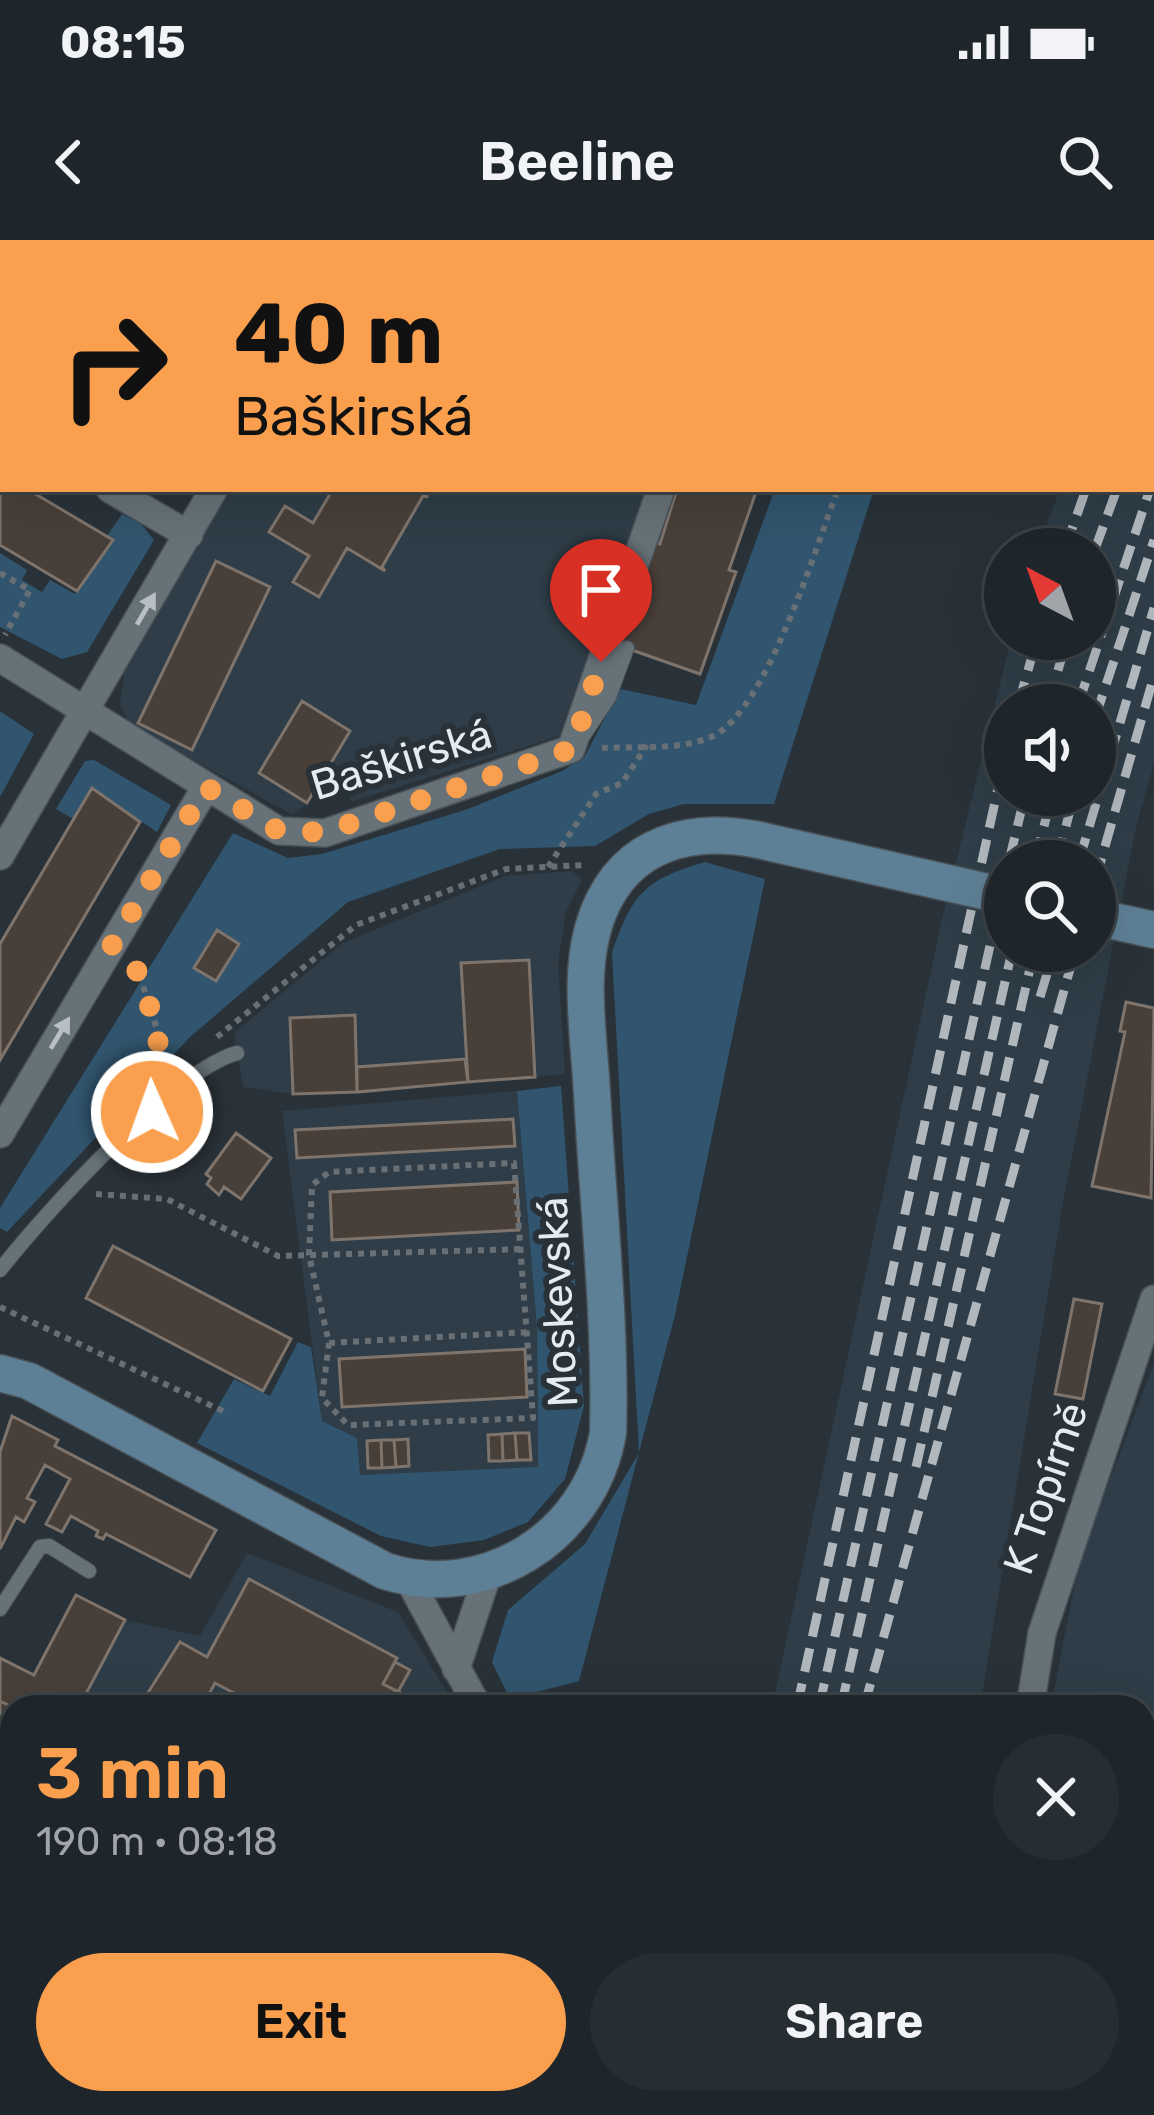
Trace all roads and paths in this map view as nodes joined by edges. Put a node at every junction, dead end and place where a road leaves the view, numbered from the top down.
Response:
1 (115, 492) edge
2 (212, 492) edge
3 (660, 492) edge
4 (837, 492) edge
5 (189, 535) junction
6 (0, 573) edge
7 (0, 644) edge
8 (626, 648) dead end
9 (0, 658) edge
10 (87, 710) junction
11 (647, 746) junction
12 (572, 749) junction
13 (206, 787) junction
14 (0, 856) edge
15 (548, 867) dead end
16 (506, 869) dead end
17 (984, 891) edge
18 (1116, 922) edge
19 (1154, 930) edge
20 (111, 947) junction
21 (237, 1053) dead end
22 (195, 1077) junction
23 (152, 1112) junction
24 (0, 1134) edge
25 (63, 1199) junction
26 (524, 1250) junction
27 (309, 1255) junction
28 (0, 1270) edge
29 (1154, 1299) edge
30 (0, 1307) edge
31 (530, 1332) junction
32 (329, 1343) junction
33 (0, 1347) edge
34 (15, 1377) edge
35 (225, 1412) dead end
36 (89, 1571) dead end
37 (487, 1576) junction
38 (408, 1579) junction
39 (0, 1609) edge
40 (456, 1669) junction
41 (471, 1695) edge
42 (1032, 1695) edge

1 - 5 street
2 - 5 street
3 - 12 street
4 - 11 path
10 -> 5 street
6 - 7 path
8 - 12 lane
9 - 10 street, Baškirská
10 - 13 street, Baškirská
10 - 14 street
11 - 12 path
11 - 15 path
12 - 13 street, Baškirská
13 - 20 street
16 - 22 path
17 - 37 street, Moskevská, bridge
18 - 19 street
20 - 23 path
24 -> 20 street
21 - 22 lane
22 - 23 lane
23 - 25 lane
25 - 27 path
25 - 28 lane
26 - 27 path
26 - 27 path
26 - 31 path
27 - 32 path
29 - 42 street, K Topírně
30 - 35 path
31 - 32 path
31 - 32 path
33 - 34 street, Moskevská
34 - 38 street, Moskevská
36 - 39 lane
37 - 38 street, Moskevská
37 - 40 street
38 - 40 street
40 - 41 street

